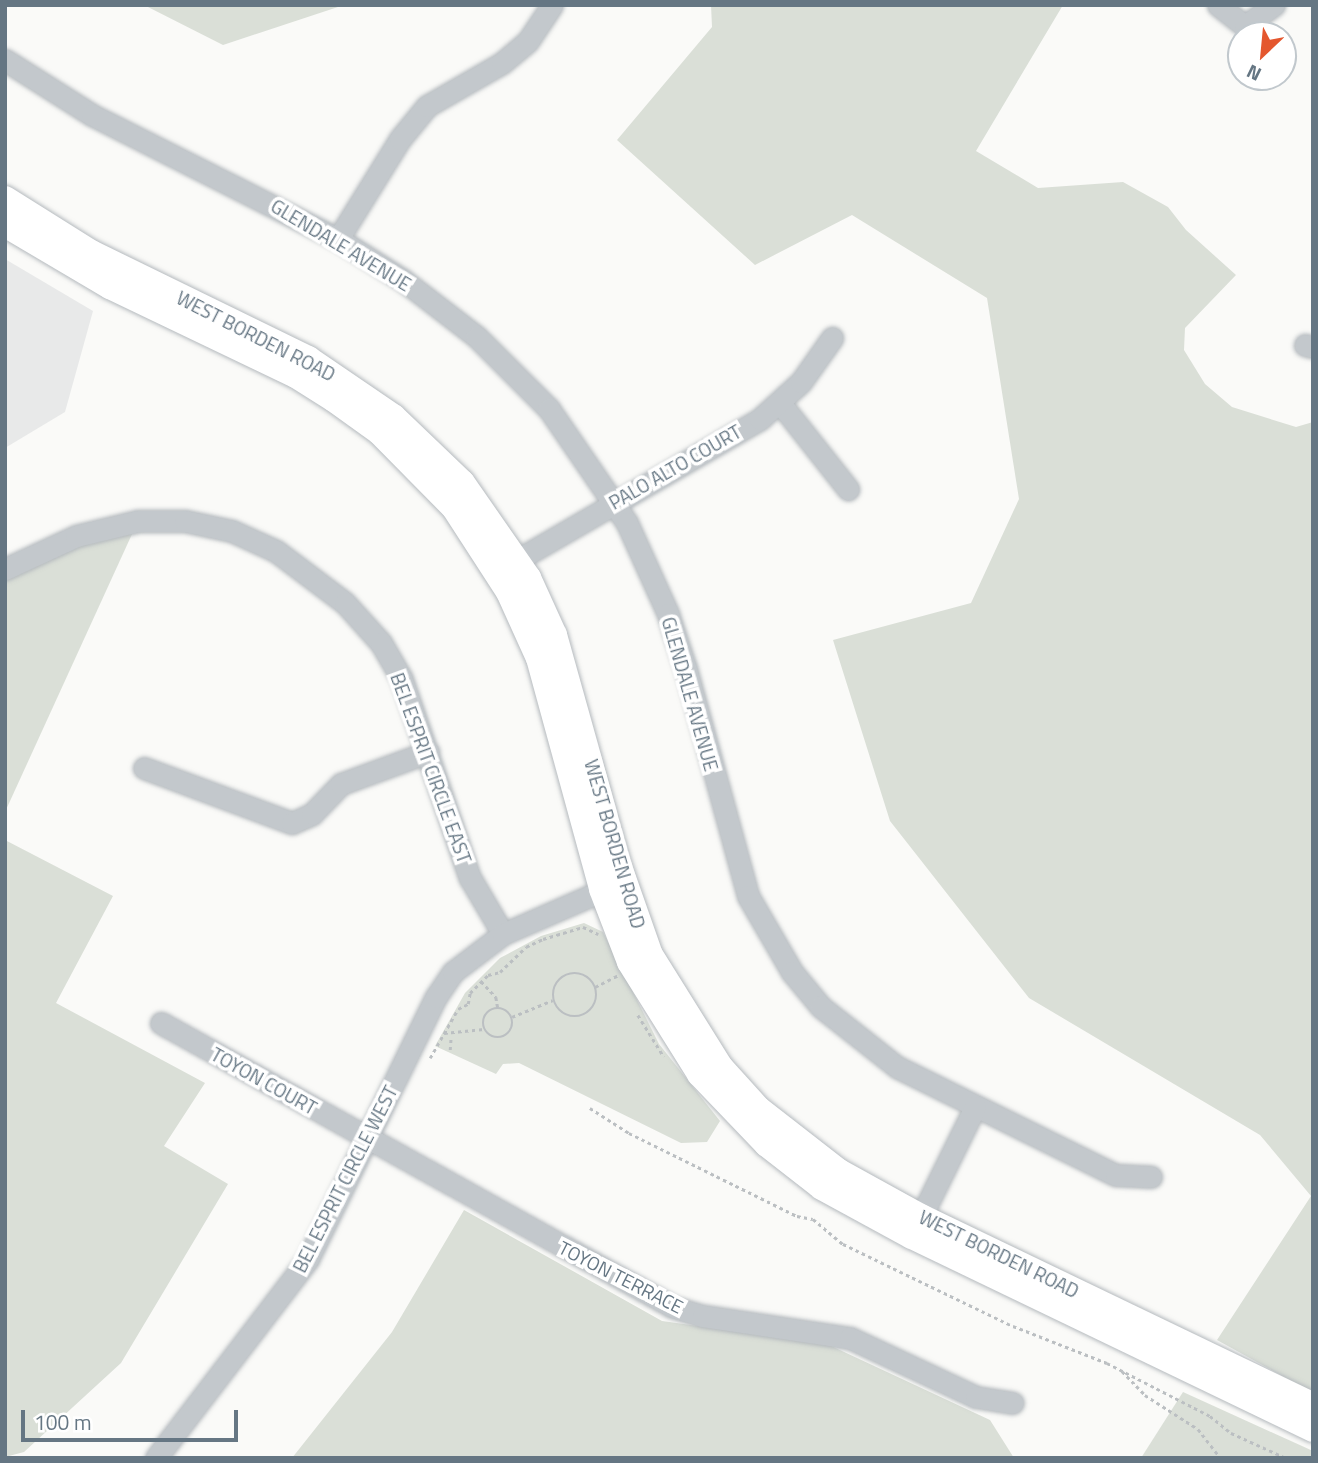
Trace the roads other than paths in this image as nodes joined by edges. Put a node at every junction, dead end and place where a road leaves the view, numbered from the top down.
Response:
1 (552, 5) edge
2 (1218, 5) edge
3 (1274, 5) edge
4 (5, 61) edge
5 (5, 199) edge
6 (5, 224) edge
7 (338, 239) junction
8 (832, 338) dead end
9 (780, 403) junction
10 (848, 489) dead end
11 (615, 502) junction
12 (507, 566) junction
13 (5, 569) edge
14 (428, 752) junction
15 (144, 768) dead end
16 (613, 886) junction
17 (503, 934) junction
18 (161, 1023) dead end
19 (975, 1107) junction
20 (367, 1139) junction
21 (1151, 1177) dead end
22 (916, 1227) junction
23 (1013, 1403) dead end
24 (1313, 1406) edge
25 (1313, 1429) edge
26 (156, 1458) edge

1 - 7 street
2 - 3 street
4 - 7 street, GLENDALE AVENUE
5 - 12 main road, WEST BORDEN ROAD
6 - 12 main road, WEST BORDEN ROAD
7 - 11 street, GLENDALE AVENUE
8 - 9 street, PALO ALTO COURT
9 - 10 street
9 - 11 street, PALO ALTO COURT
11 - 12 street, PALO ALTO COURT
11 - 19 street, GLENDALE AVENUE
12 - 16 main road, WEST BORDEN ROAD
13 - 14 street, BEL ESPRIT CIRCLE EAST
14 - 15 street
14 - 17 street, BEL ESPRIT CIRCLE EAST
16 - 17 street, BEL ESPRIT CIRCLE WEST
16 - 22 main road, WEST BORDEN ROAD
17 - 20 street, BEL ESPRIT CIRCLE WEST
18 - 20 street, TOYON COURT
19 - 21 street, GLENDALE AVENUE
19 - 22 street
20 - 23 street, TOYON TERRACE
20 - 26 street, BEL ESPRIT CIRCLE WEST
22 - 24 main road, WEST BORDEN ROAD
22 - 25 main road, WEST BORDEN ROAD

